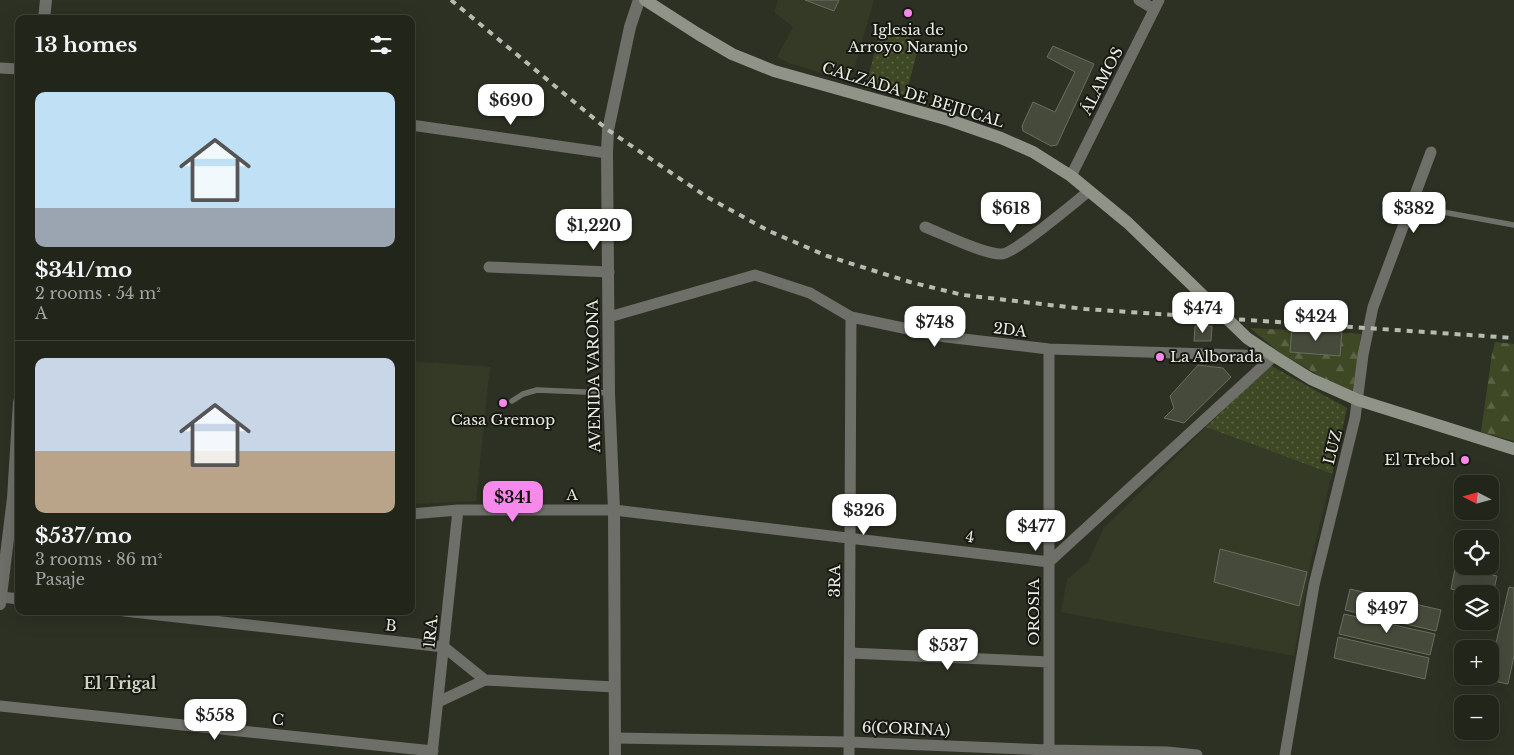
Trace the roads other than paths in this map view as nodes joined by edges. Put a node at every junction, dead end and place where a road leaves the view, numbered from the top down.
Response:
1 (46, 0) edge
2 (639, 0) edge
3 (645, 0) edge
4 (1139, 0) edge
5 (1157, 5) edge
6 (44, 15) edge
7 (0, 68) edge
8 (15, 69) edge
9 (415, 126) edge
10 (1431, 152) dead end
11 (606, 153) junction
12 (1071, 176) junction
13 (1089, 191) junction
14 (1410, 206) junction
15 (1514, 225) edge
16 (925, 227) dead end
17 (489, 267) dead end
18 (609, 272) junction
19 (609, 317) junction
20 (851, 317) junction
21 (1049, 349) junction
22 (1274, 356) junction
23 (609, 394) junction
24 (1358, 400) junction
25 (512, 401) dead end
26 (1514, 449) edge
27 (15, 505) edge
28 (458, 510) junction
29 (614, 510) junction
30 (415, 514) edge
31 (851, 538) junction
32 (1049, 562) junction
33 (15, 599) edge
34 (1, 600) edge
35 (160, 615) edge
36 (444, 647) junction
37 (850, 653) junction
38 (1049, 662) junction
39 (485, 680) junction
40 (614, 687) junction
41 (438, 702) junction
42 (0, 706) edge
43 (615, 738) junction
44 (849, 742) junction
45 (1048, 752) edge
46 (432, 753) edge
47 (615, 755) edge
48 (849, 755) edge
49 (1197, 755) edge
50 (1285, 755) edge

1 - 6 street
2 - 11 street, AVENIDA VARONA
3 - 12 main road, CALZADA DE BEJUCAL
4 - 5 street
5 - 12 street, ÁLAMOS
7 - 8 street
9 - 11 street
10 - 14 street, LUZ
11 - 18 street, AVENIDA VARONA
12 - 13 main road, CALZADA DE BEJUCAL
13 - 16 street
13 - 22 main road, CALZADA DE BEJUCAL
14 - 15 lane
14 - 24 street, LUZ
17 - 18 street
18 - 19 street, AVENIDA VARONA
19 - 20 street, 2DA
19 - 23 street, AVENIDA VARONA
20 - 21 street, 2DA
20 - 31 street, 3RA
21 - 22 street, 2DA
21 - 32 street, OROSIA
22 - 24 main road, CALZADA DE BEJUCAL
22 - 32 street
23 - 25 lane
23 - 29 street, AVENIDA VARONA
24 - 26 main road, CALZADA DE BEJUCAL
24 - 50 street, LUZ
27 - 34 street
28 - 29 street, A
28 - 30 street, A
28 - 36 street, 1RA.
29 - 31 street, 4
29 - 40 street, AVENIDA VARONA
31 - 32 street, 4
31 - 37 street, 3RA
32 - 38 street, OROSIA
33 - 34 street
35 - 36 street, B
36 - 39 street
36 - 41 street, 1RA.
37 - 38 street
37 - 44 street, 3RA
38 - 45 street, OROSIA
39 - 40 street
39 - 41 street
40 - 43 street, AVENIDA VARONA
41 - 46 street, 1RA.
42 - 46 street, C
43 - 44 street, 6(CORINA)
43 - 47 street, AVENIDA VARONA
44 - 45 street, 6(CORINA)
44 - 48 street, 3RA
45 - 49 street, 6(CORINA)

